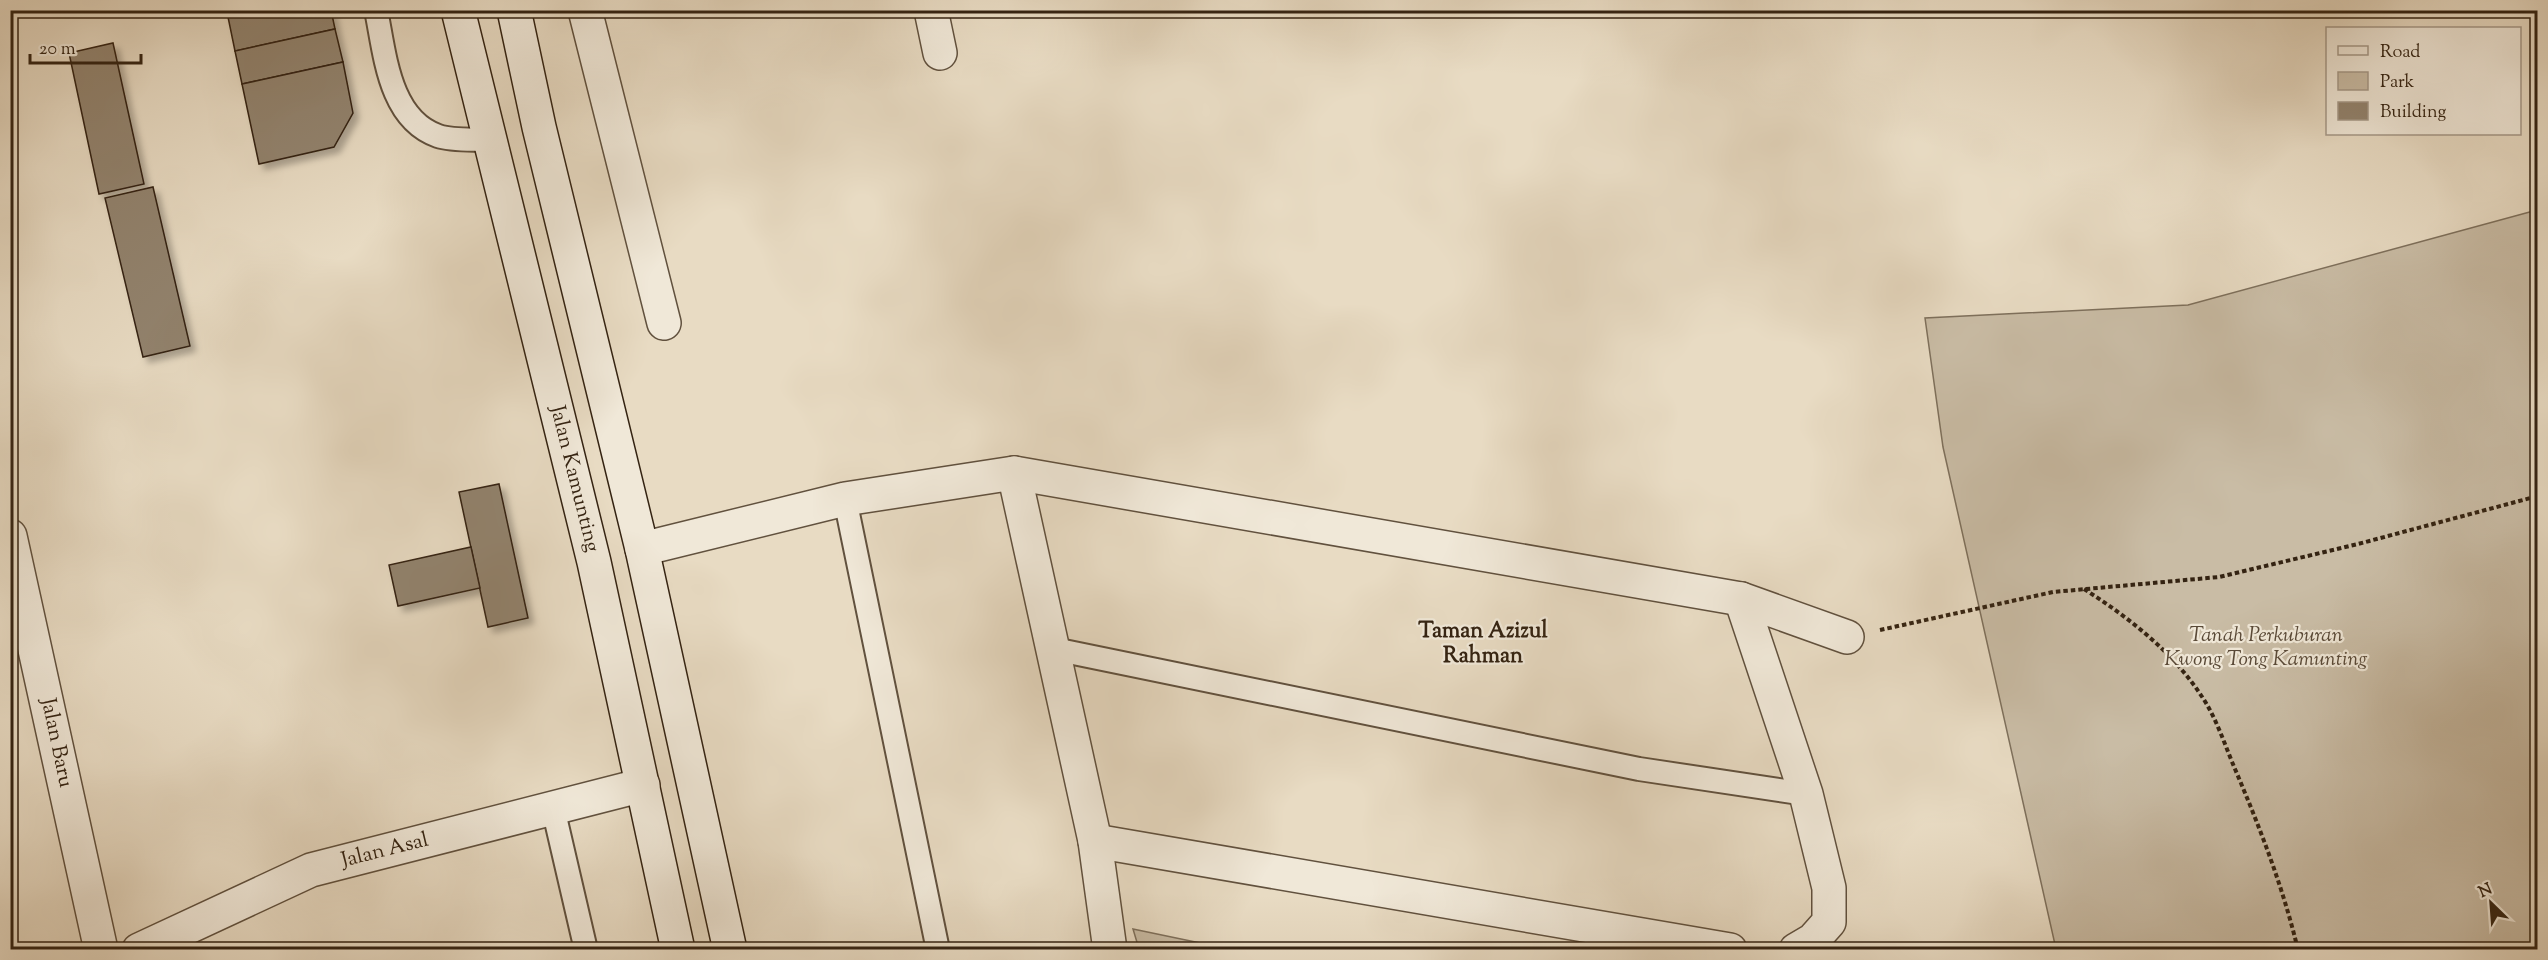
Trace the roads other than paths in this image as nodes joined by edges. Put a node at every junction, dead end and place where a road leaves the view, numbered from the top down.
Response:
1 (376, 10) edge
2 (458, 10) edge
3 (514, 10) edge
4 (585, 10) edge
5 (931, 10) edge
6 (940, 54) dead end
7 (489, 140) junction
8 (664, 323) dead end
9 (1014, 473) junction
10 (845, 499) junction
11 (10, 536) edge
12 (642, 549) junction
13 (1742, 599) junction
14 (1847, 637) road end
15 (1054, 649) junction
16 (643, 784) junction
17 (1806, 794) junction
18 (553, 808) junction
19 (1095, 841) junction
20 (101, 950) edge
21 (139, 950) edge
22 (586, 950) edge
23 (678, 950) edge
24 (730, 950) edge
25 (938, 950) edge
26 (1110, 950) edge
27 (1730, 950) edge
28 (1796, 950) edge

1 - 7 lane
2 - 7 street, Jalan Kamunting
3 - 12 street
4 - 8 street
5 - 6 street
7 - 16 street, Jalan Kamunting
9 - 10 street
9 - 13 street
9 - 15 street
10 - 12 street
10 - 25 lane
11 - 20 street, Jalan Baru
12 - 24 street
13 - 14 street
13 - 17 street
15 - 17 lane
15 - 19 street
16 - 18 street, Jalan Asal
16 - 23 street, Jalan Kamunting
17 - 28 street
18 - 21 street, Jalan Asal
18 - 22 lane
19 - 26 street
19 - 27 street

